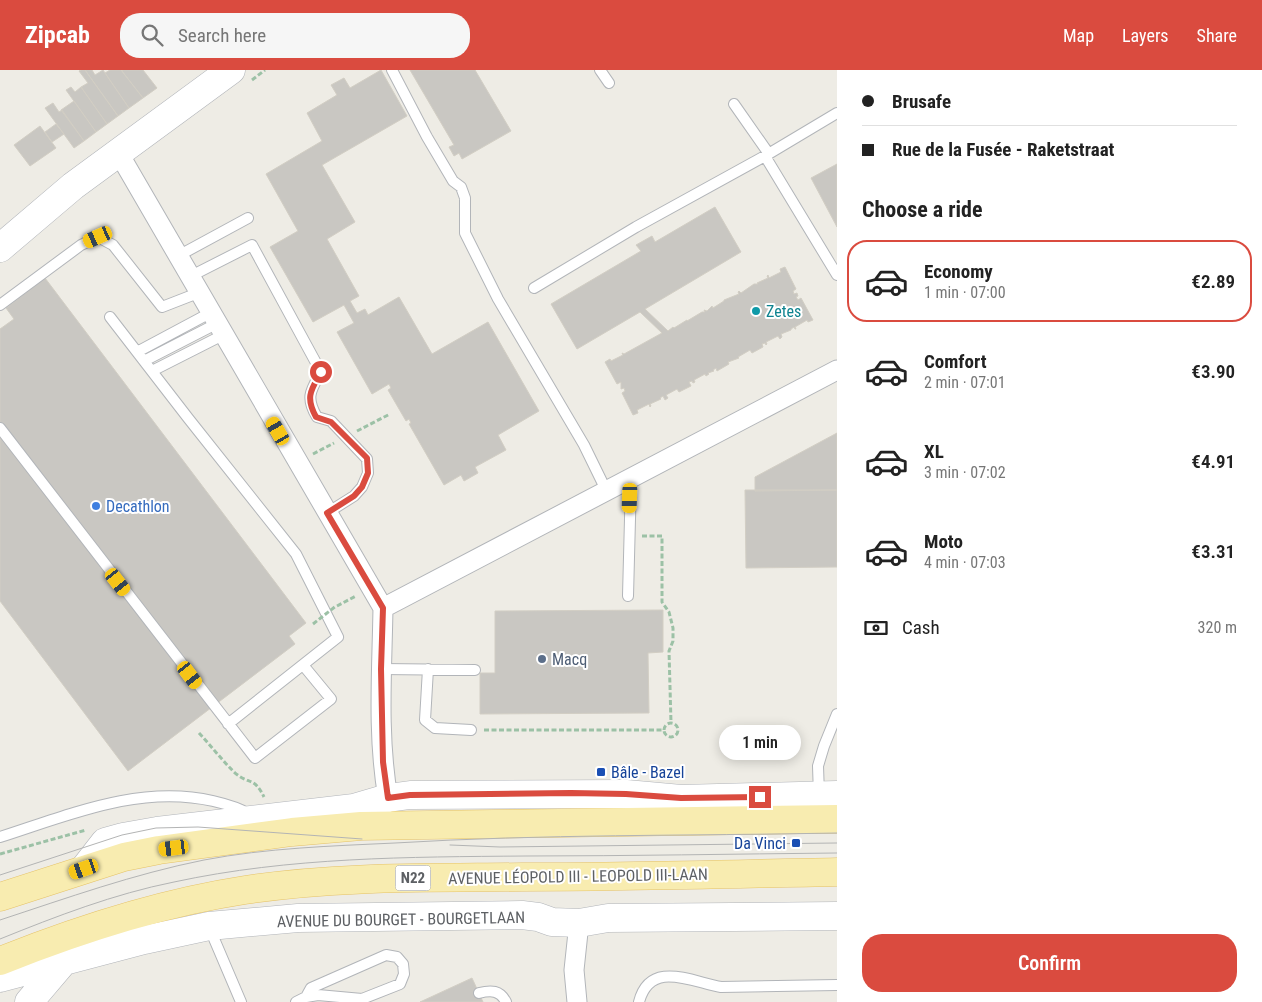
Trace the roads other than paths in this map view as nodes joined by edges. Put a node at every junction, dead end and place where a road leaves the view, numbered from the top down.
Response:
1 (231, 70) edge
2 (392, 70) edge
3 (600, 70) edge
4 (609, 83) dead end
5 (734, 104) dead end
6 (837, 113) edge
7 (118, 152) junction
8 (767, 155) junction
9 (248, 218) dead end
10 (0, 248) edge
11 (178, 256) junction
12 (837, 275) edge
13 (194, 285) junction
14 (534, 288) dead end
15 (0, 305) edge
16 (110, 316) dead end
17 (216, 324) junction
18 (136, 352) junction
19 (144, 361) junction
20 (837, 370) edge
21 (152, 371) junction
22 (0, 428) edge
23 (631, 480) junction
24 (607, 492) junction
25 (327, 513) junction
26 (628, 596) dead end
27 (383, 608) junction
28 (303, 664) junction
29 (381, 669) junction
30 (428, 669) junction
31 (475, 670) dead end
32 (837, 714) edge
33 (228, 724) junction
34 (471, 730) road end
35 (828, 796) edge
36 (388, 798) junction
37 (273, 817) junction
38 (837, 819) edge
39 (0, 837) edge
40 (84, 869) junction
41 (837, 872) edge
42 (4, 894) edge
43 (837, 916) edge
44 (579, 922) junction
45 (208, 926) junction
46 (0, 961) edge
47 (63, 962) junction
48 (0, 978) edge
49 (837, 985) edge
50 (479, 993) dead end
51 (306, 997) junction
52 (29, 1002) edge
53 (241, 1002) edge
54 (296, 1002) edge
55 (506, 1002) edge
56 (577, 1002) edge
57 (639, 1002) edge

1 - 7 street
2 - 24 lane
3 - 4 lane
5 - 8 lane
6 - 8 lane
7 - 10 street
7 - 11 street
8 - 12 lane
8 - 14 lane
9 - 11 lane
11 - 13 street
13 - 15 lane
13 - 17 street
13 - 25 lane
16 - 18 lane
17 - 18 lane
17 - 19 lane
17 - 21 lane
17 - 25 street
18 - 19 lane
19 - 21 lane
20 - 23 street
21 - 28 lane
22 - 33 lane
23 - 24 street
23 - 26 lane
24 - 27 street
25 - 27 street
27 - 29 street
28 - 33 lane
28 - 33 lane
29 - 30 lane
29 - 36 street
30 - 31 lane
30 - 34 lane
32 - 35 lane
35 - 36 street
36 - 37 street
37 - 38 main road
37 - 39 lane
37 - 40 main road
37 - 40 street
40 - 42 main road
41 - 46 main road, AVENUE LÉOPOLD III - LEOPOLD III-LAAN / N22
43 - 44 street, AVENUE DU BOURGET - BOURGETLAAN
44 - 45 street, AVENUE DU BOURGET - BOURGETLAAN
44 - 56 street
45 - 47 street, AVENUE DU BOURGET - BOURGETLAAN
45 - 53 lane
47 - 48 street, AVENUE DU BOURGET - BOURGETLAAN
47 - 52 street
49 - 57 lane
50 - 55 lane
51 - 51 lane
51 - 54 lane

